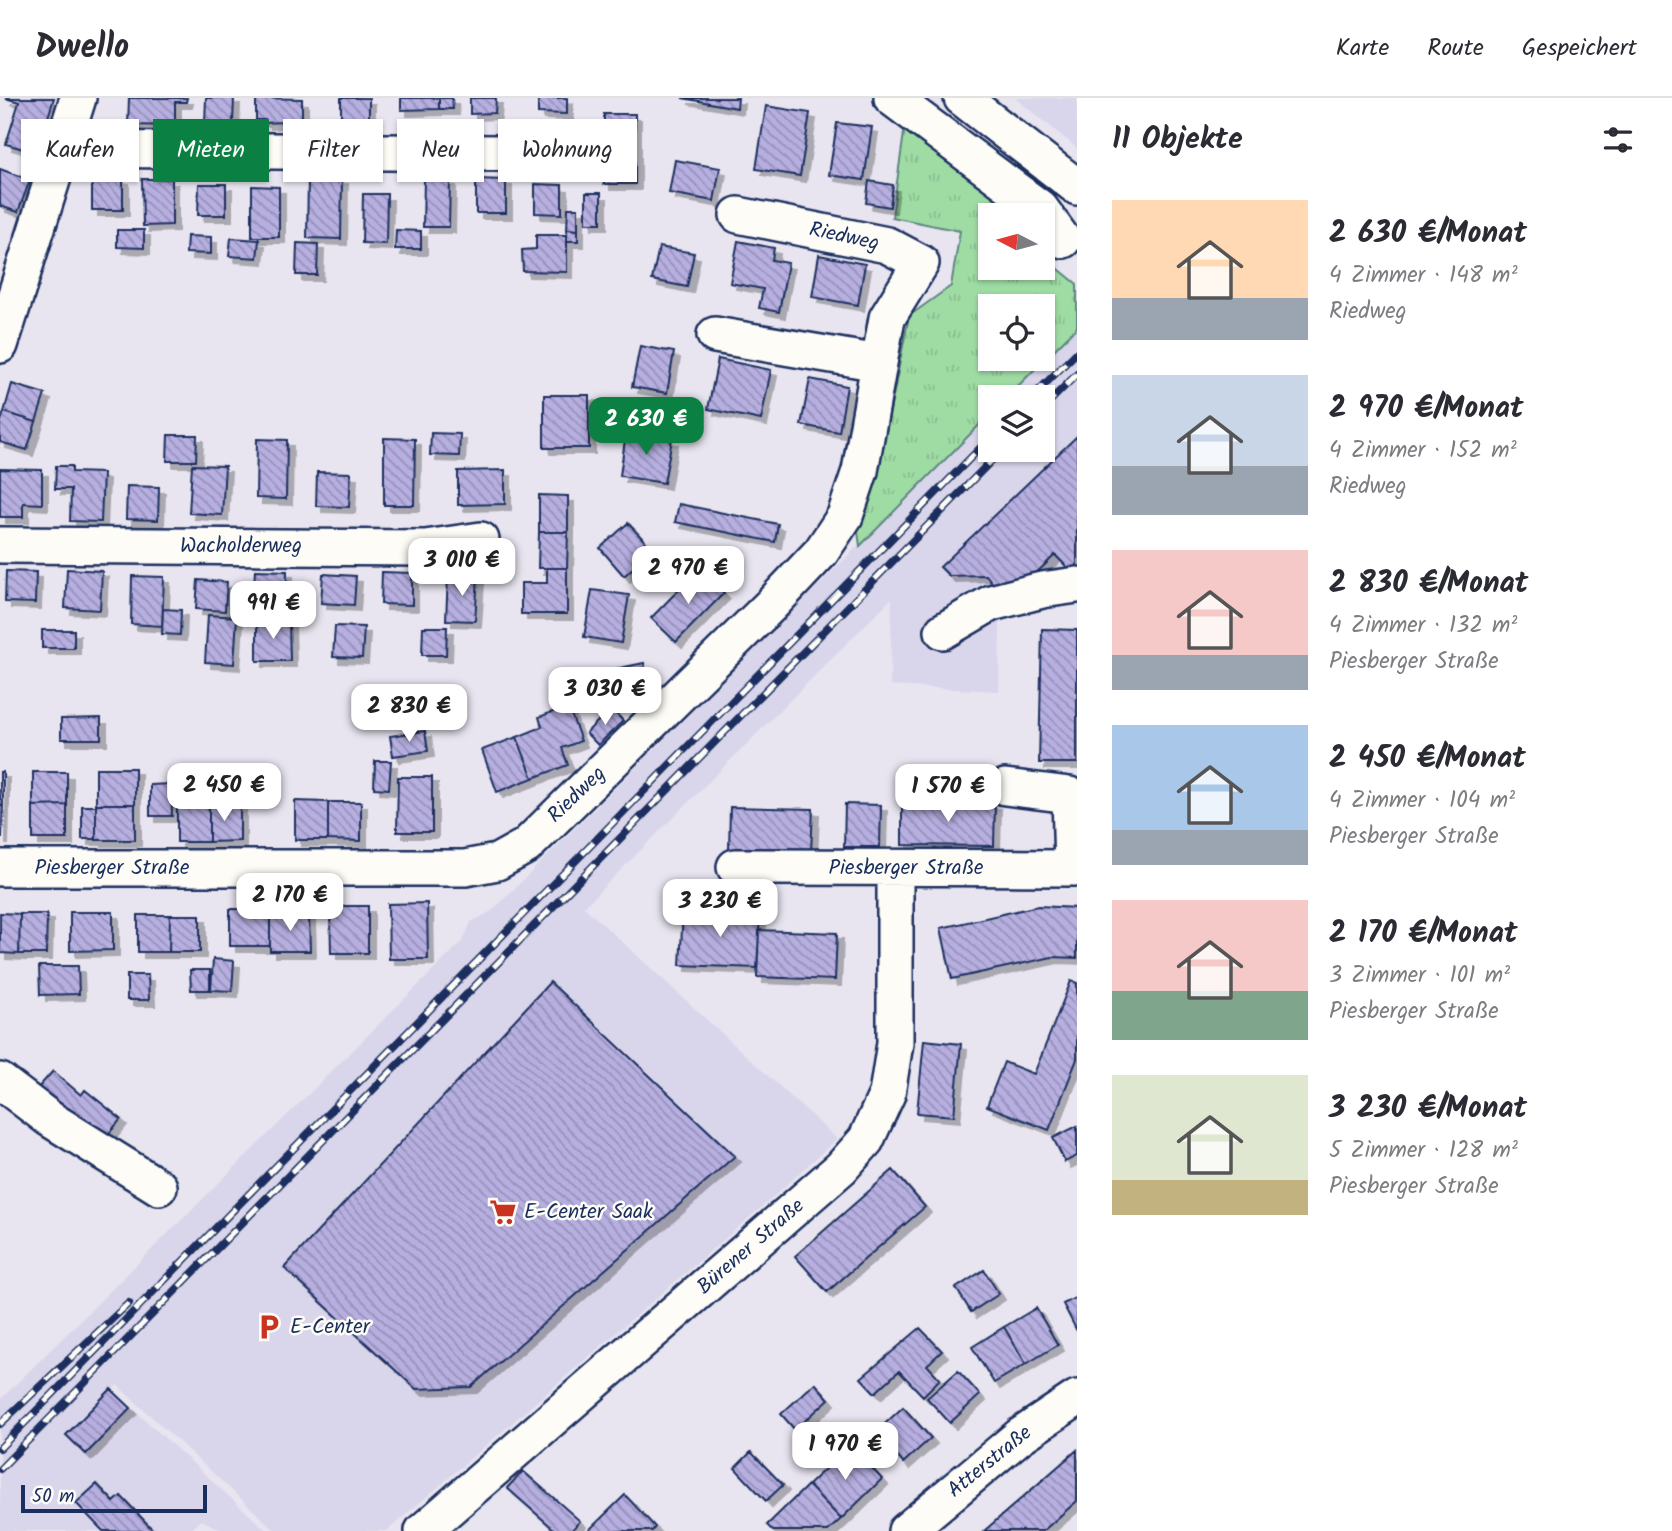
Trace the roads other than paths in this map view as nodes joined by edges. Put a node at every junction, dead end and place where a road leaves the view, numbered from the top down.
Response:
1 (78, 98) edge
2 (892, 98) edge
3 (962, 98) edge
4 (71, 119) edge
5 (139, 150) edge
6 (498, 153) edge
7 (52, 182) edge
8 (1077, 187) edge
9 (738, 215) dead end
10 (1063, 240) dead end
11 (715, 335) dead end
12 (0, 345) edge
13 (879, 363) junction
14 (481, 540) dead end
15 (0, 545) edge
16 (1077, 584) edge
17 (943, 631) dead end
18 (1005, 787) dead end
19 (735, 867) dead end
20 (0, 868) edge
21 (435, 868) joint
22 (895, 868) junction
23 (1074, 868) edge
24 (0, 1081) edge
25 (159, 1186) dead end
26 (1077, 1398) edge
27 (423, 1531) edge
28 (906, 1531) edge

1 - 4 street
2 - 10 street
3 - 8 street
5 - 6 street
7 - 12 street
9 - 13 street, Riedweg
11 - 13 street
13 - 21 street, Riedweg
14 - 15 street, Wacholderweg
16 - 17 street
18 - 23 street
19 - 22 street, Piesberger Straße
20 - 21 street, Piesberger Straße
22 - 23 street, Piesberger Straße
22 - 27 street, Bürener Straße
24 - 25 street
26 - 28 street, Atterstraße

